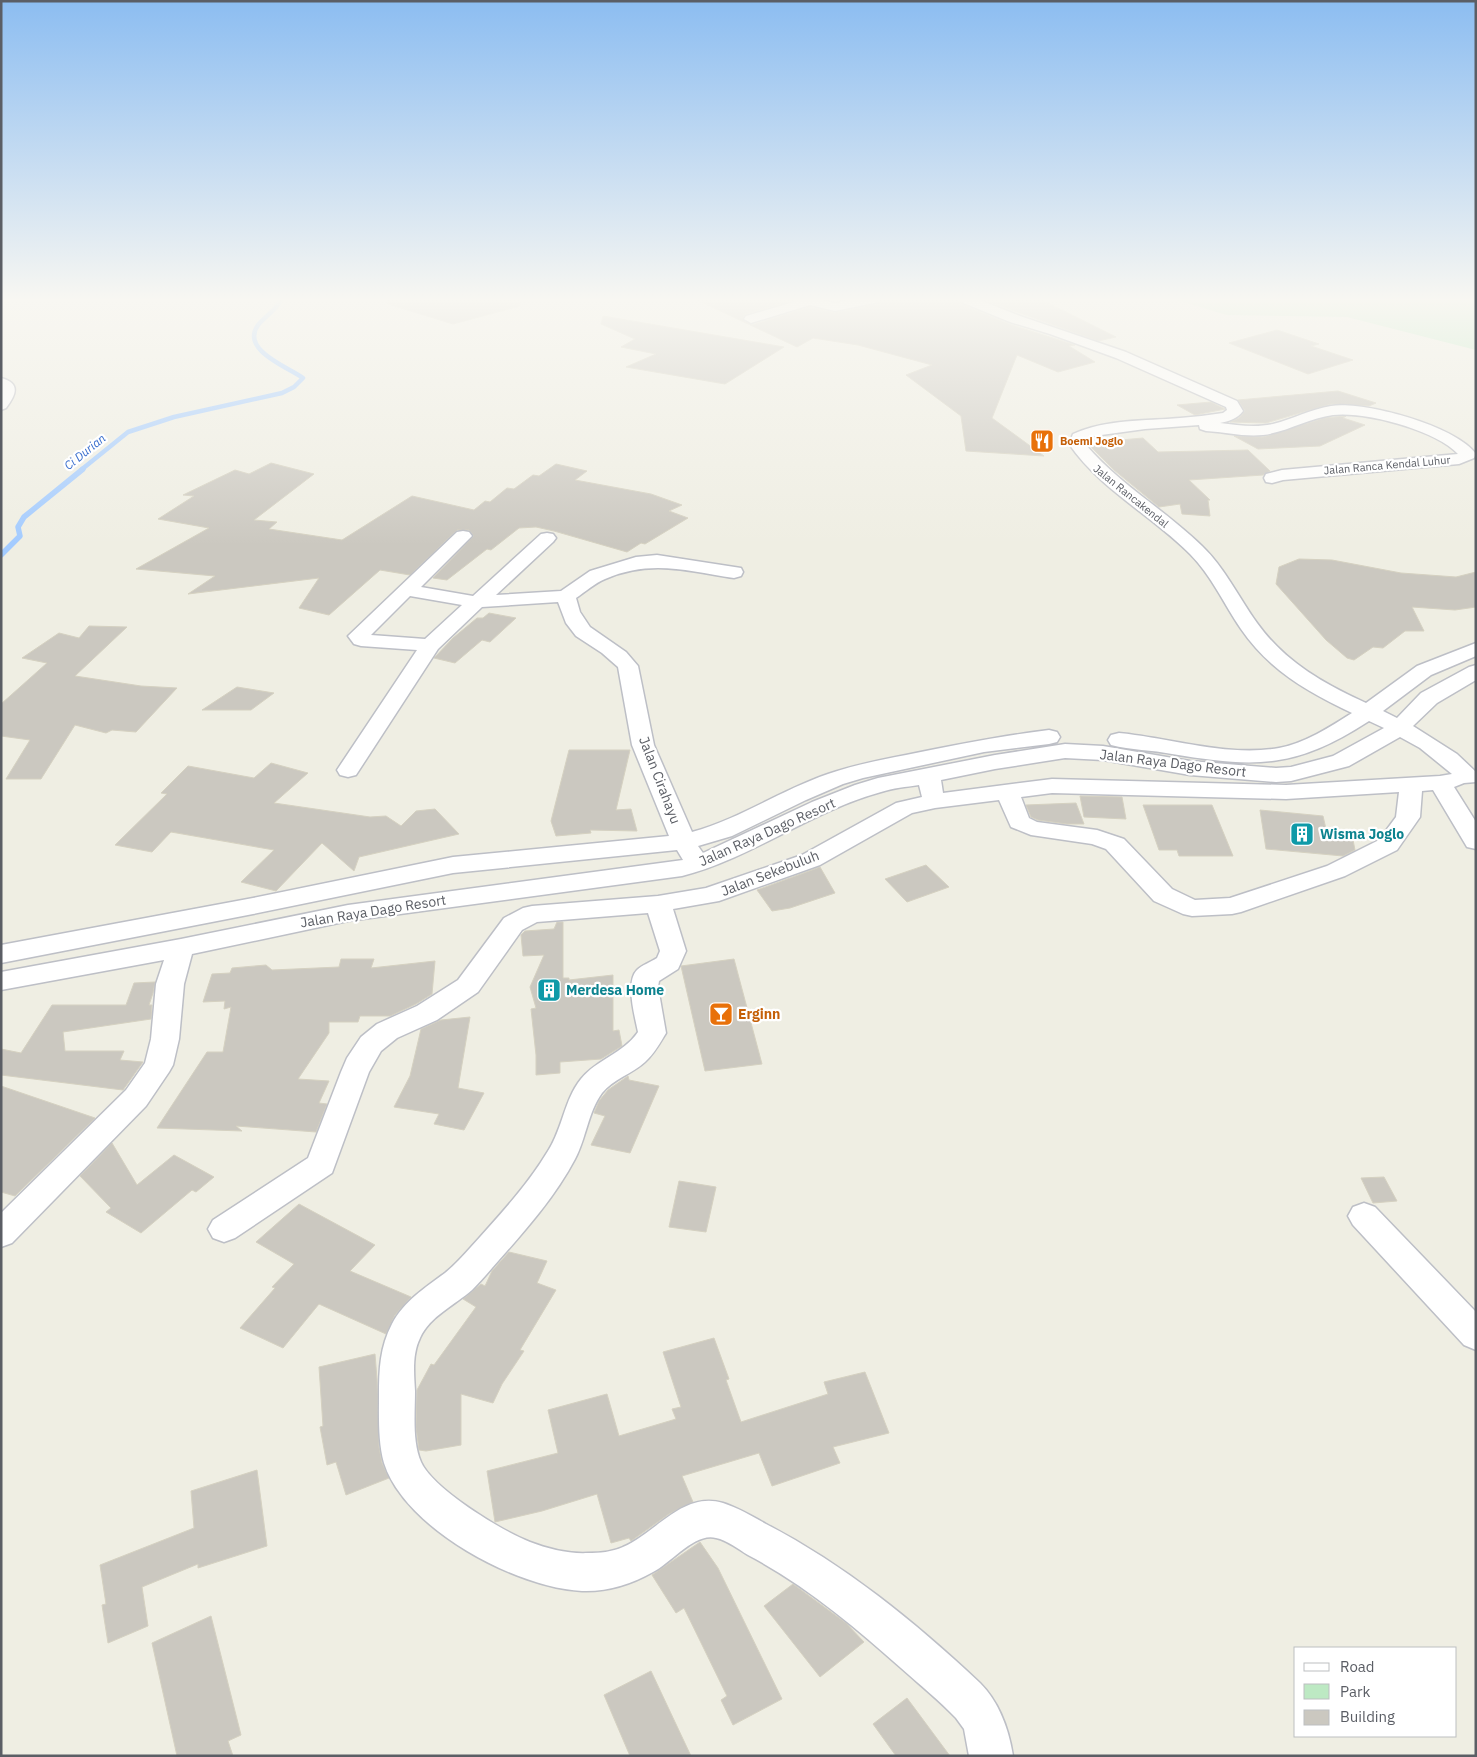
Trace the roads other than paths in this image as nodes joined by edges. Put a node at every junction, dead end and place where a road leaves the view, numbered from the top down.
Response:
1 (1181, 381) edge
2 (1, 382) edge
3 (1, 405) edge
4 (1179, 423) junction
5 (1272, 478) dead end
6 (463, 536) dead end
7 (547, 538) dead end
8 (734, 572) dead end
9 (406, 590) junction
10 (566, 596) junction
11 (476, 602) junction
12 (430, 645) junction
13 (1476, 649) edge
14 (1476, 671) edge
15 (1368, 711) junction
16 (1399, 728) junction
17 (1042, 745) junction
18 (990, 753) junction
19 (348, 770) dead end
20 (928, 776) junction
21 (1472, 776) edge
22 (1440, 783) junction
23 (1411, 785) junction
24 (1007, 791) junction
25 (935, 801) junction
26 (684, 842) junction
27 (1476, 842) edge
28 (699, 864) junction
29 (658, 904) junction
30 (181, 948) junction
31 (1, 954) edge
32 (1, 981) edge
33 (1364, 1216) dead end
34 (224, 1229) dead end
35 (1, 1234) edge
36 (1476, 1335) edge
37 (991, 1756) edge

1 - 4 street, Jalan Rancakendal
2 - 3 street
4 - 5 street, Jalan Ranca Kendal Luhur
4 - 15 street, Jalan Rancakendal
6 - 9 street
7 - 11 street
8 - 10 street
9 - 11 street
9 - 12 street
10 - 11 street
10 - 26 street, Jalan Cirahayu
11 - 12 street
12 - 19 street
13 - 15 street, Jalan Raya Dago Resort
14 - 16 street, Jalan Raya Dago Resort
15 - 16 street
15 - 17 street, Jalan Raya Dago Resort
16 - 17 street, Jalan Raya Dago Resort
16 - 21 street
17 - 18 street, Jalan Raya Dago Resort
18 - 20 street, Jalan Raya Dago Resort
18 - 26 street, Jalan Raya Dago Resort
20 - 25 street
20 - 28 street, Jalan Raya Dago Resort
21 - 22 street, Jalan Sekebuluh
22 - 23 street, Jalan Sekebuluh
22 - 27 street
23 - 24 street, Jalan Sekebuluh
23 - 24 street
24 - 25 street, Jalan Sekebuluh
25 - 29 street, Jalan Sekebuluh
26 - 28 street, Jalan Cirahayu
26 - 31 street, Jalan Raya Dago Resort
28 - 30 street, Jalan Raya Dago Resort
29 - 34 street, Jalan Sekebuluh
29 - 37 street
30 - 32 street, Jalan Raya Dago Resort
30 - 35 street
33 - 36 street

